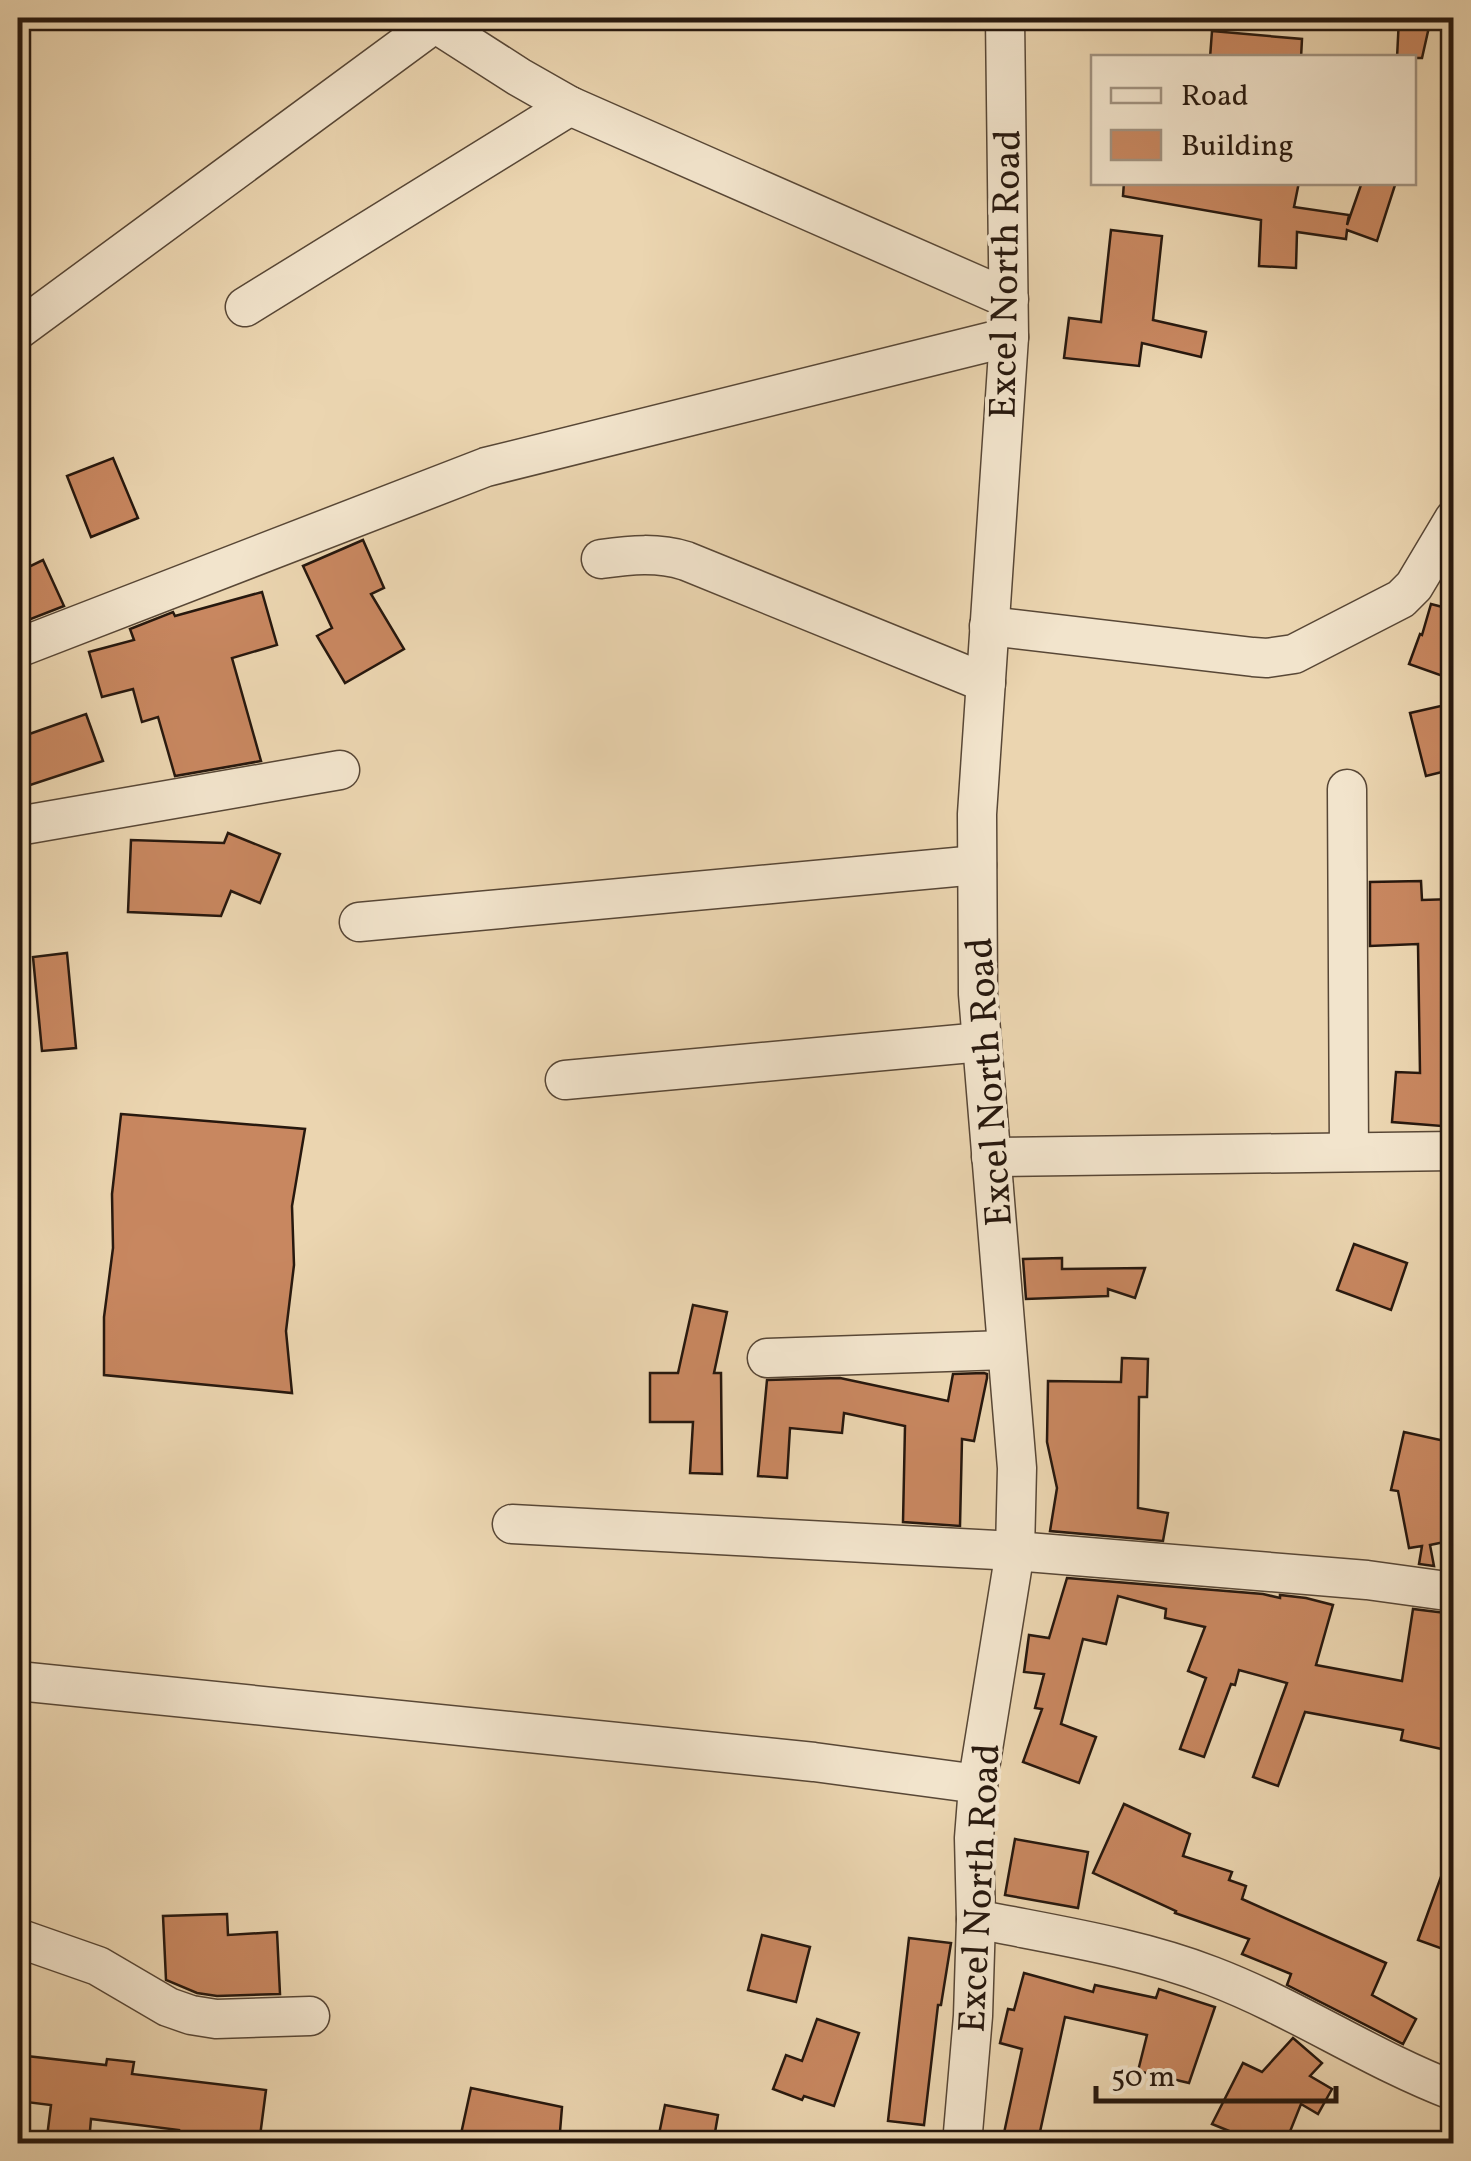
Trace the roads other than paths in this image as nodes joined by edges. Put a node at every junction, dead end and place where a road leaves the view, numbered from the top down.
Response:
1 (1005, 18) edge
2 (431, 20) edge
3 (570, 106) junction
4 (1009, 299) junction
5 (245, 307) dead end
6 (18, 330) edge
7 (1010, 337) junction
8 (1454, 520) edge
9 (601, 559) dead end
10 (989, 626) junction
11 (18, 648) edge
12 (986, 683) junction
13 (340, 770) dead end
14 (1347, 789) dead end
15 (18, 826) edge
16 (977, 865) junction
17 (359, 922) dead end
18 (982, 1042) junction
19 (565, 1080) dead end
20 (1454, 1151) edge
21 (1349, 1152) junction
22 (991, 1156) junction
23 (1006, 1350) junction
24 (767, 1358) dead end
25 (512, 1524) dead end
26 (1015, 1551) junction
27 (1454, 1592) edge
28 (18, 1680) edge
29 (978, 1784) junction
30 (976, 1919) junction
31 (18, 1938) edge
32 (310, 2016) dead end
33 (1450, 2082) edge
34 (962, 2144) edge

1 - 4 street, Excel North Road
2 - 3 street
2 - 6 street
3 - 4 street
3 - 5 street
4 - 7 street, Excel North Road
7 - 10 street, Excel North Road
7 - 11 street
8 - 10 street
9 - 12 street
10 - 12 street, Excel North Road
12 - 16 street, Excel North Road
13 - 15 street
14 - 21 street
16 - 17 street
16 - 18 street, Excel North Road
18 - 19 street
18 - 22 street, Excel North Road
20 - 21 street
21 - 22 street
22 - 23 street, Excel North Road
23 - 24 street
23 - 26 street, Excel North Road
25 - 26 street
26 - 27 street
26 - 29 street, Excel North Road
28 - 29 street
29 - 30 street, Excel North Road
30 - 33 street
30 - 34 street, Excel North Road
31 - 32 street

